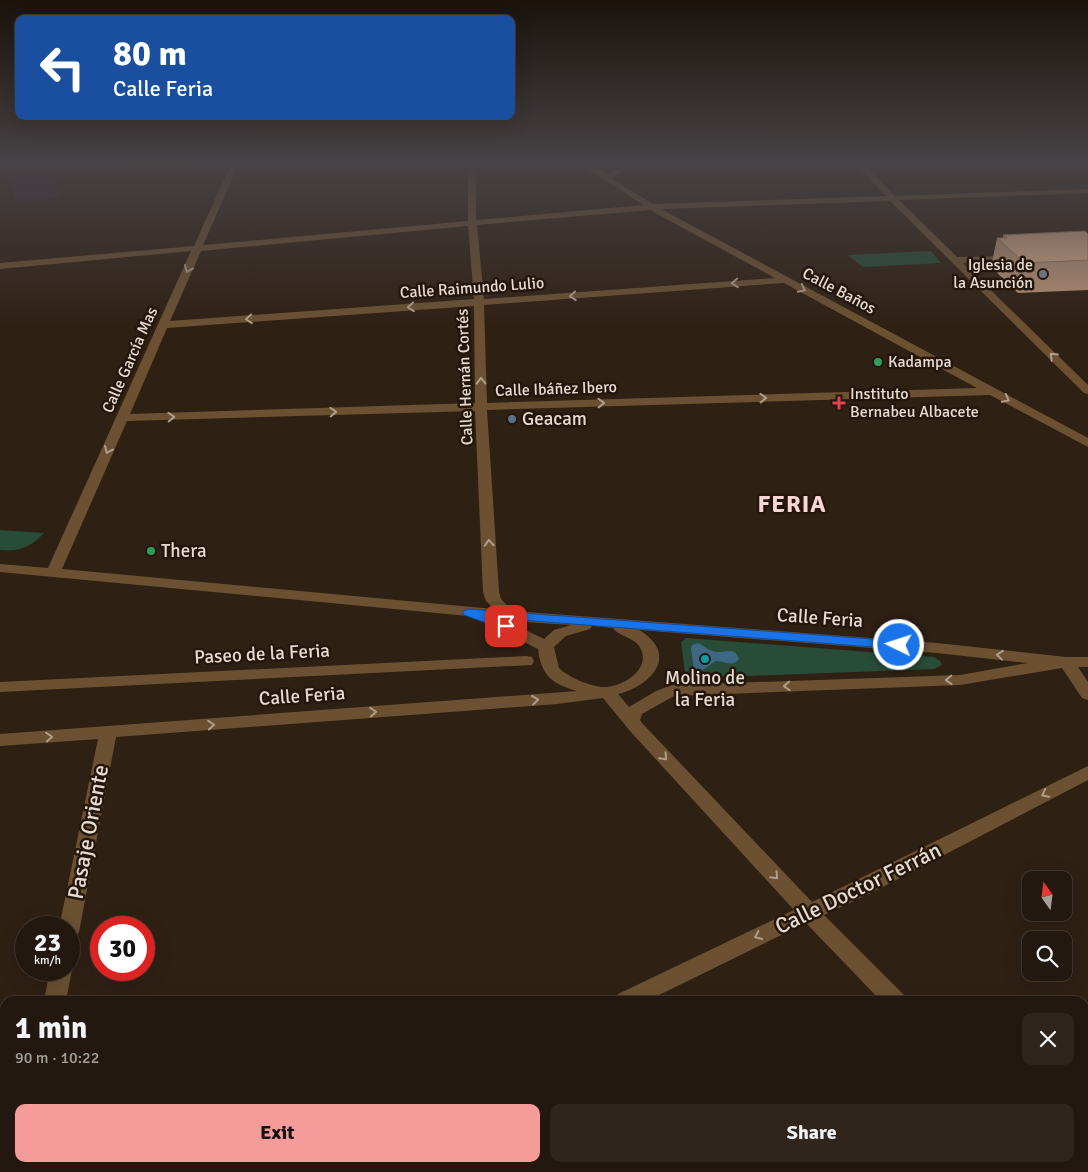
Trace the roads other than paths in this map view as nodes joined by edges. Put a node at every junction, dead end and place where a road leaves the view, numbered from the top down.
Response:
1 (212, 216) edge
2 (472, 216) edge
3 (565, 216) edge
4 (665, 216) edge
5 (910, 216) edge
6 (472, 224) junction
7 (197, 250) junction
8 (1020, 258) edge
9 (955, 260) junction
10 (0, 266) edge
11 (784, 280) junction
12 (479, 303) junction
13 (163, 325) junction
14 (1088, 390) edge
15 (991, 391) junction
16 (481, 407) junction
17 (122, 418) junction
18 (1088, 443) edge
19 (0, 568) edge
20 (54, 572) junction
21 (468, 612) junction
22 (510, 616) junction
23 (599, 623) junction
24 (546, 646) junction
25 (526, 661) dead end
26 (1066, 662) junction
27 (1088, 662) edge
28 (0, 687) edge
29 (608, 693) junction
30 (1088, 694) edge
31 (631, 721) junction
32 (108, 732) junction
33 (0, 740) edge
34 (1088, 772) edge
35 (809, 913) junction
36 (72, 916) edge
37 (59, 981) edge
38 (56, 996) edge
39 (636, 996) edge
40 (890, 996) edge

1 - 7 street, Calle García Mas
2 - 6 street, Calle Hernán Cortés
3 - 6 street
4 - 11 street, Calle Baños
5 - 9 street
6 - 7 street
6 - 12 street, Calle Hernán Cortés
7 - 10 street
7 -> 13 street, Calle García Mas
8 - 9 street
14 -> 9 street
11 -> 12 street, Calle Raimundo Lulio
11 -> 15 street, Calle Baños
12 -> 13 street, Calle Raimundo Lulio
16 -> 12 street, Calle Hernán Cortés
13 - 17 street, Calle García Mas
16 -> 15 street, Calle Ibáñez Ibero
15 -> 18 street, Calle Baños
17 -> 16 street, Calle Ibáñez Ibero
22 -> 16 street, Calle Hernán Cortés
17 -> 20 street, Calle García Mas
19 - 20 street, Calle Feria
20 - 21 street, Calle Feria
21 - 22 street, Calle Feria
21 - 24 street, Calle Feria
22 - 23 street, Calle Feria
23 - 24 street, Calle Feria
26 -> 23 street, Calle Feria
23 - 29 street, Calle Feria
24 - 29 street
25 - 28 street, Paseo de la Feria
26 - 27 street, Calle Feria
26 - 30 street
26 -> 31 street, Calle Feria
29 - 31 street
32 -> 29 street, Calle Feria
31 -> 35 street
33 -> 32 street, Calle Feria
32 - 36 street, Pasaje Oriente
34 -> 35 street, Calle Doctor Ferrán
35 -> 39 street, Calle Doctor Ferrán
35 - 40 street
37 - 38 street

